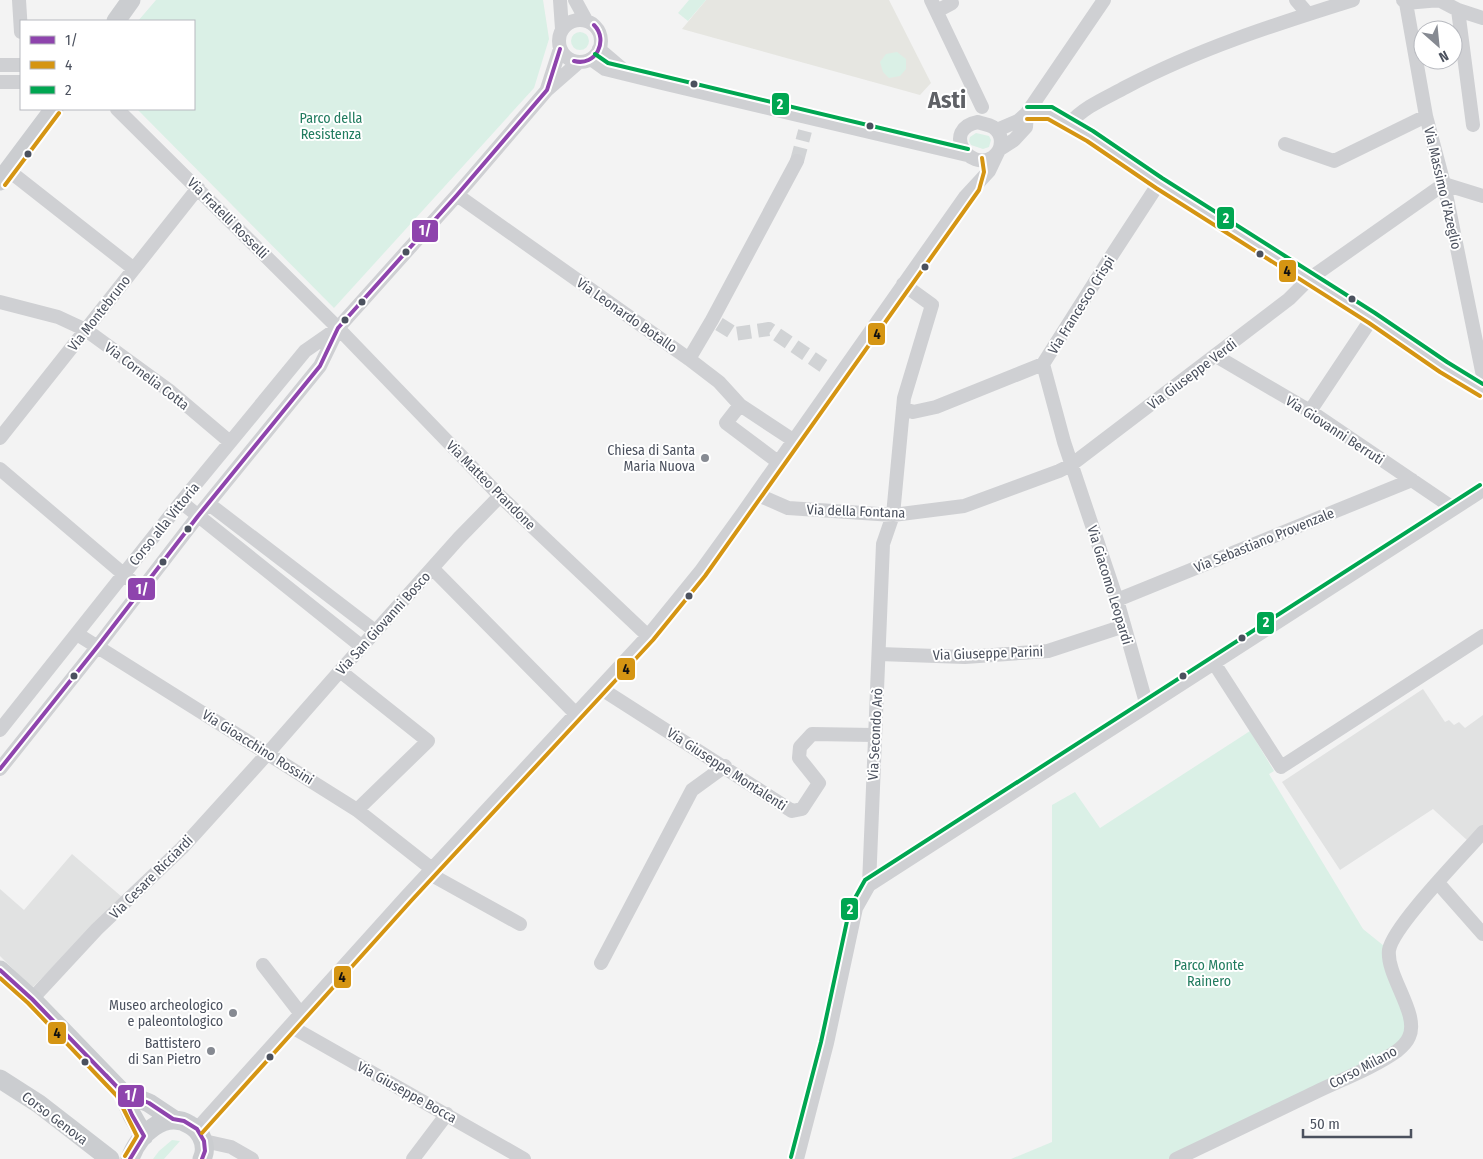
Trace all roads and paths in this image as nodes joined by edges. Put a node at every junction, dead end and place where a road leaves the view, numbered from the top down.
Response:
1 (19, 0) edge
2 (131, 0) edge
3 (560, 0) edge
4 (575, 0) edge
5 (1104, 0) edge
6 (1296, 0) edge
7 (1353, 0) edge
8 (1440, 0) edge
9 (1405, 1) edge
10 (952, 3) dead end
11 (934, 6) edge
12 (1458, 10) junction
13 (1308, 14) junction
14 (1483, 18) edge
15 (20, 20) edge
16 (117, 20) edge
17 (586, 20) junction
18 (562, 29) junction
19 (560, 49) junction
20 (590, 57) junction
21 (0, 65) edge
22 (20, 65) edge
23 (0, 82) edge
24 (20, 82) edge
25 (546, 90) junction
26 (982, 107) junction
27 (53, 110) edge
28 (118, 110) edge
29 (1027, 114) junction
30 (1426, 116) junction
31 (978, 122) junction
32 (1069, 124) junction
33 (1473, 125) dead end
34 (995, 129) junction
35 (962, 133) junction
36 (1285, 144) dead end
37 (926, 145) junction
38 (999, 149) junction
39 (972, 157) junction
40 (797, 161) tunnel mouth
41 (4, 176) edge
42 (1159, 183) junction
43 (1444, 184) junction
44 (974, 186) junction
45 (198, 188) junction
46 (457, 195) junction
47 (1483, 196) edge
48 (134, 269) junction
49 (1309, 279) junction
50 (903, 284) junction
51 (0, 302) edge
52 (1372, 318) junction
53 (338, 328) junction
54 (86, 330) junction
55 (1216, 356) junction
56 (689, 359) junction
57 (1044, 364) junction
58 (1483, 376) edge
59 (1483, 391) edge
60 (740, 405) junction
61 (903, 408) junction
62 (1310, 411) junction
63 (0, 438) edge
64 (793, 440) junction
65 (230, 442) junction
66 (778, 462) junction
67 (1071, 465) junction
68 (0, 469) edge
69 (1412, 480) junction
70 (1483, 490) edge
71 (756, 494) junction
72 (500, 496) junction
73 (181, 502) junction
74 (209, 504) junction
75 (1452, 508) junction
76 (893, 515) junction
77 (198, 516) junction
78 (432, 568) junction
79 (124, 575) junction
80 (141, 589) junction
81 (1117, 600) junction
82 (355, 616) junction
83 (1124, 626) junction
84 (343, 631) junction
85 (375, 631) junction
86 (77, 634) junction
87 (648, 636) junction
88 (1483, 636) edge
89 (98, 646) junction
90 (362, 646) junction
91 (879, 654) junction
92 (1214, 663) junction
93 (340, 670) junction
94 (600, 688) junction
95 (1147, 706) junction
96 (576, 714) junction
97 (0, 730) edge
98 (874, 735) junction
99 (268, 753) junction
100 (725, 766) junction
101 (0, 769) edge
102 (357, 810) junction
103 (1483, 832) edge
104 (430, 871) junction
105 (1438, 883) junction
106 (869, 885) junction
107 (520, 924) dead end
108 (1483, 934) edge
109 (601, 963) dead end
110 (263, 965) dead end
111 (0, 970) edge
112 (32, 999) junction
113 (301, 1014) junction
114 (290, 1026) junction
115 (0, 1079) edge
116 (122, 1092) junction
117 (447, 1114) junction
118 (173, 1119) junction
119 (144, 1136) junction
120 (201, 1143) edge
121 (110, 1159) edge
122 (130, 1159) edge
123 (252, 1159) edge
124 (413, 1159) edge
125 (524, 1159) edge
126 (797, 1159) edge
127 (1176, 1159) edge

1 - 15 street
2 - 16 main road
3 - 18 street, Corso alla Vittoria
4 - 17 street
5 - 29 street
6 - 13 street
7 - 13 street
8 - 9 street
8 - 12 street
9 - 30 street, Via Massimo d'Azeglio
10 - 11 street
11 - 26 street
12 - 14 street
12 - 33 street
13 - 32 street
17 - 18 street
17 - 20 street
18 - 19 street, Corso alla Vittoria
19 - 20 street
19 - 25 street, Corso alla Vittoria
20 - 25 street, Corso alla Vittoria
20 - 37 street
21 - 22 street
23 - 24 street
25 - 46 street, Corso alla Vittoria
26 - 31 street
26 - 34 street
27 - 41 main road
28 - 45 street, Via Fratelli Rosselli
29 - 32 street
29 - 34 street
29 - 38 street
30 - 36 street
30 - 43 street, Via Massimo d'Azeglio
31 - 34 street
31 - 35 street
32 - 42 street
34 - 38 street
35 - 37 street
35 - 39 street
37 - 39 street
38 - 39 street
38 - 44 street
39 - 44 street
40 - 56 street
41 - 48 street
42 - 49 street
42 - 57 street, Via Francesco Crispi
43 - 47 street
43 - 49 street, Via Giuseppe Verdi
43 - 58 street, Via Massimo d'Azeglio
44 - 50 street
45 - 48 street, Via Montebruno
45 - 53 street, Via Fratelli Rosselli
46 - 53 street, Corso alla Vittoria
46 - 56 street, Via Leonardo Botallo
48 - 54 street, Via Montebruno
49 - 52 street
49 - 55 street, Via Giuseppe Verdi
50 - 61 street, Via Secondo Arò
50 - 64 street
51 - 54 street, Via Cornelia Cotta
52 - 59 street
52 - 62 street
53 - 65 street, Corso alla Vittoria
53 - 72 street, Via Matteo Prandone
53 - 74 street, Corso alla Vittoria
54 - 63 street, Via Montebruno
54 - 65 street, Via Cornelia Cotta
55 - 62 street, Via Giovanni Berruti
55 - 67 street, Via Giuseppe Verdi
56 - 60 street, Via Leonardo Botallo
57 - 61 street
57 - 67 street, Via Francesco Crispi
60 - 64 street, Via Leonardo Botallo
60 - 66 street
61 - 76 street, Via Secondo Arò
62 - 69 street, Via Giovanni Berruti
64 - 66 street
65 - 73 street, Corso alla Vittoria
66 - 71 street
67 - 76 street, Via della Fontana
67 - 81 street, Via Giacomo Leopardi
68 - 79 street
69 - 75 street, Via Giovanni Berruti
69 - 81 street, Via Sebastiano Provenzale
70 - 75 street
71 - 76 street, Via della Fontana
71 - 87 street
72 - 78 street, Via San Giovanni Bosco
72 - 87 street, Via Matteo Prandone
73 - 77 street
73 - 79 street, Corso alla Vittoria
74 - 77 street, Corso alla Vittoria
74 - 82 street
75 - 92 street
76 - 91 street, Via Secondo Arò
77 - 80 street, Corso alla Vittoria
77 - 84 street
78 - 85 street, Via San Giovanni Bosco
78 - 96 street
79 - 80 street
79 - 86 street, Corso alla Vittoria
80 - 89 street, Corso alla Vittoria
81 - 83 street, Via Giacomo Leopardi
82 - 84 street
82 - 85 street
83 - 91 street, Via Giuseppe Parini
83 - 95 street, Via Giacomo Leopardi
84 - 90 street
85 - 90 street, Via San Giovanni Bosco
86 - 89 street, Via Gioacchino Rossini
86 - 97 street, Corso alla Vittoria
87 - 94 street
88 - 92 street
89 - 99 street, Via Gioacchino Rossini
89 - 101 street, Corso alla Vittoria
90 - 93 street, Via San Giovanni Bosco
91 - 98 street, Via Secondo Arò
92 - 95 street
93 - 99 street, Via San Giovanni Bosco
93 - 102 street
94 - 96 street
94 - 100 street, Via Giuseppe Montalenti
95 - 106 street
96 - 104 street
98 - 100 street, Via Giuseppe Montalenti
98 - 106 street, Via Secondo Arò
99 - 102 street, Via Gioacchino Rossini
99 - 112 street, Via Cesare Ricciardi
100 - 109 street
102 - 104 street, Via Gioacchino Rossini
103 - 105 street, Corso Milano
104 - 107 street, Via Gioacchino Rossini
104 - 113 street
105 - 108 street
105 - 127 street, Corso Milano
106 - 126 street, Via Secondo Arò
110 - 113 street
111 - 112 main road
112 - 116 main road
113 - 114 street
114 - 117 street, Via Giuseppe Bocca
114 - 120 street
115 - 121 main road, Corso Genova
116 - 118 main road
116 - 119 main road
117 - 124 street
117 - 125 street, Via Giuseppe Bocca
118 - 119 main road
118 - 120 main road
119 - 122 main road
120 - 123 street

